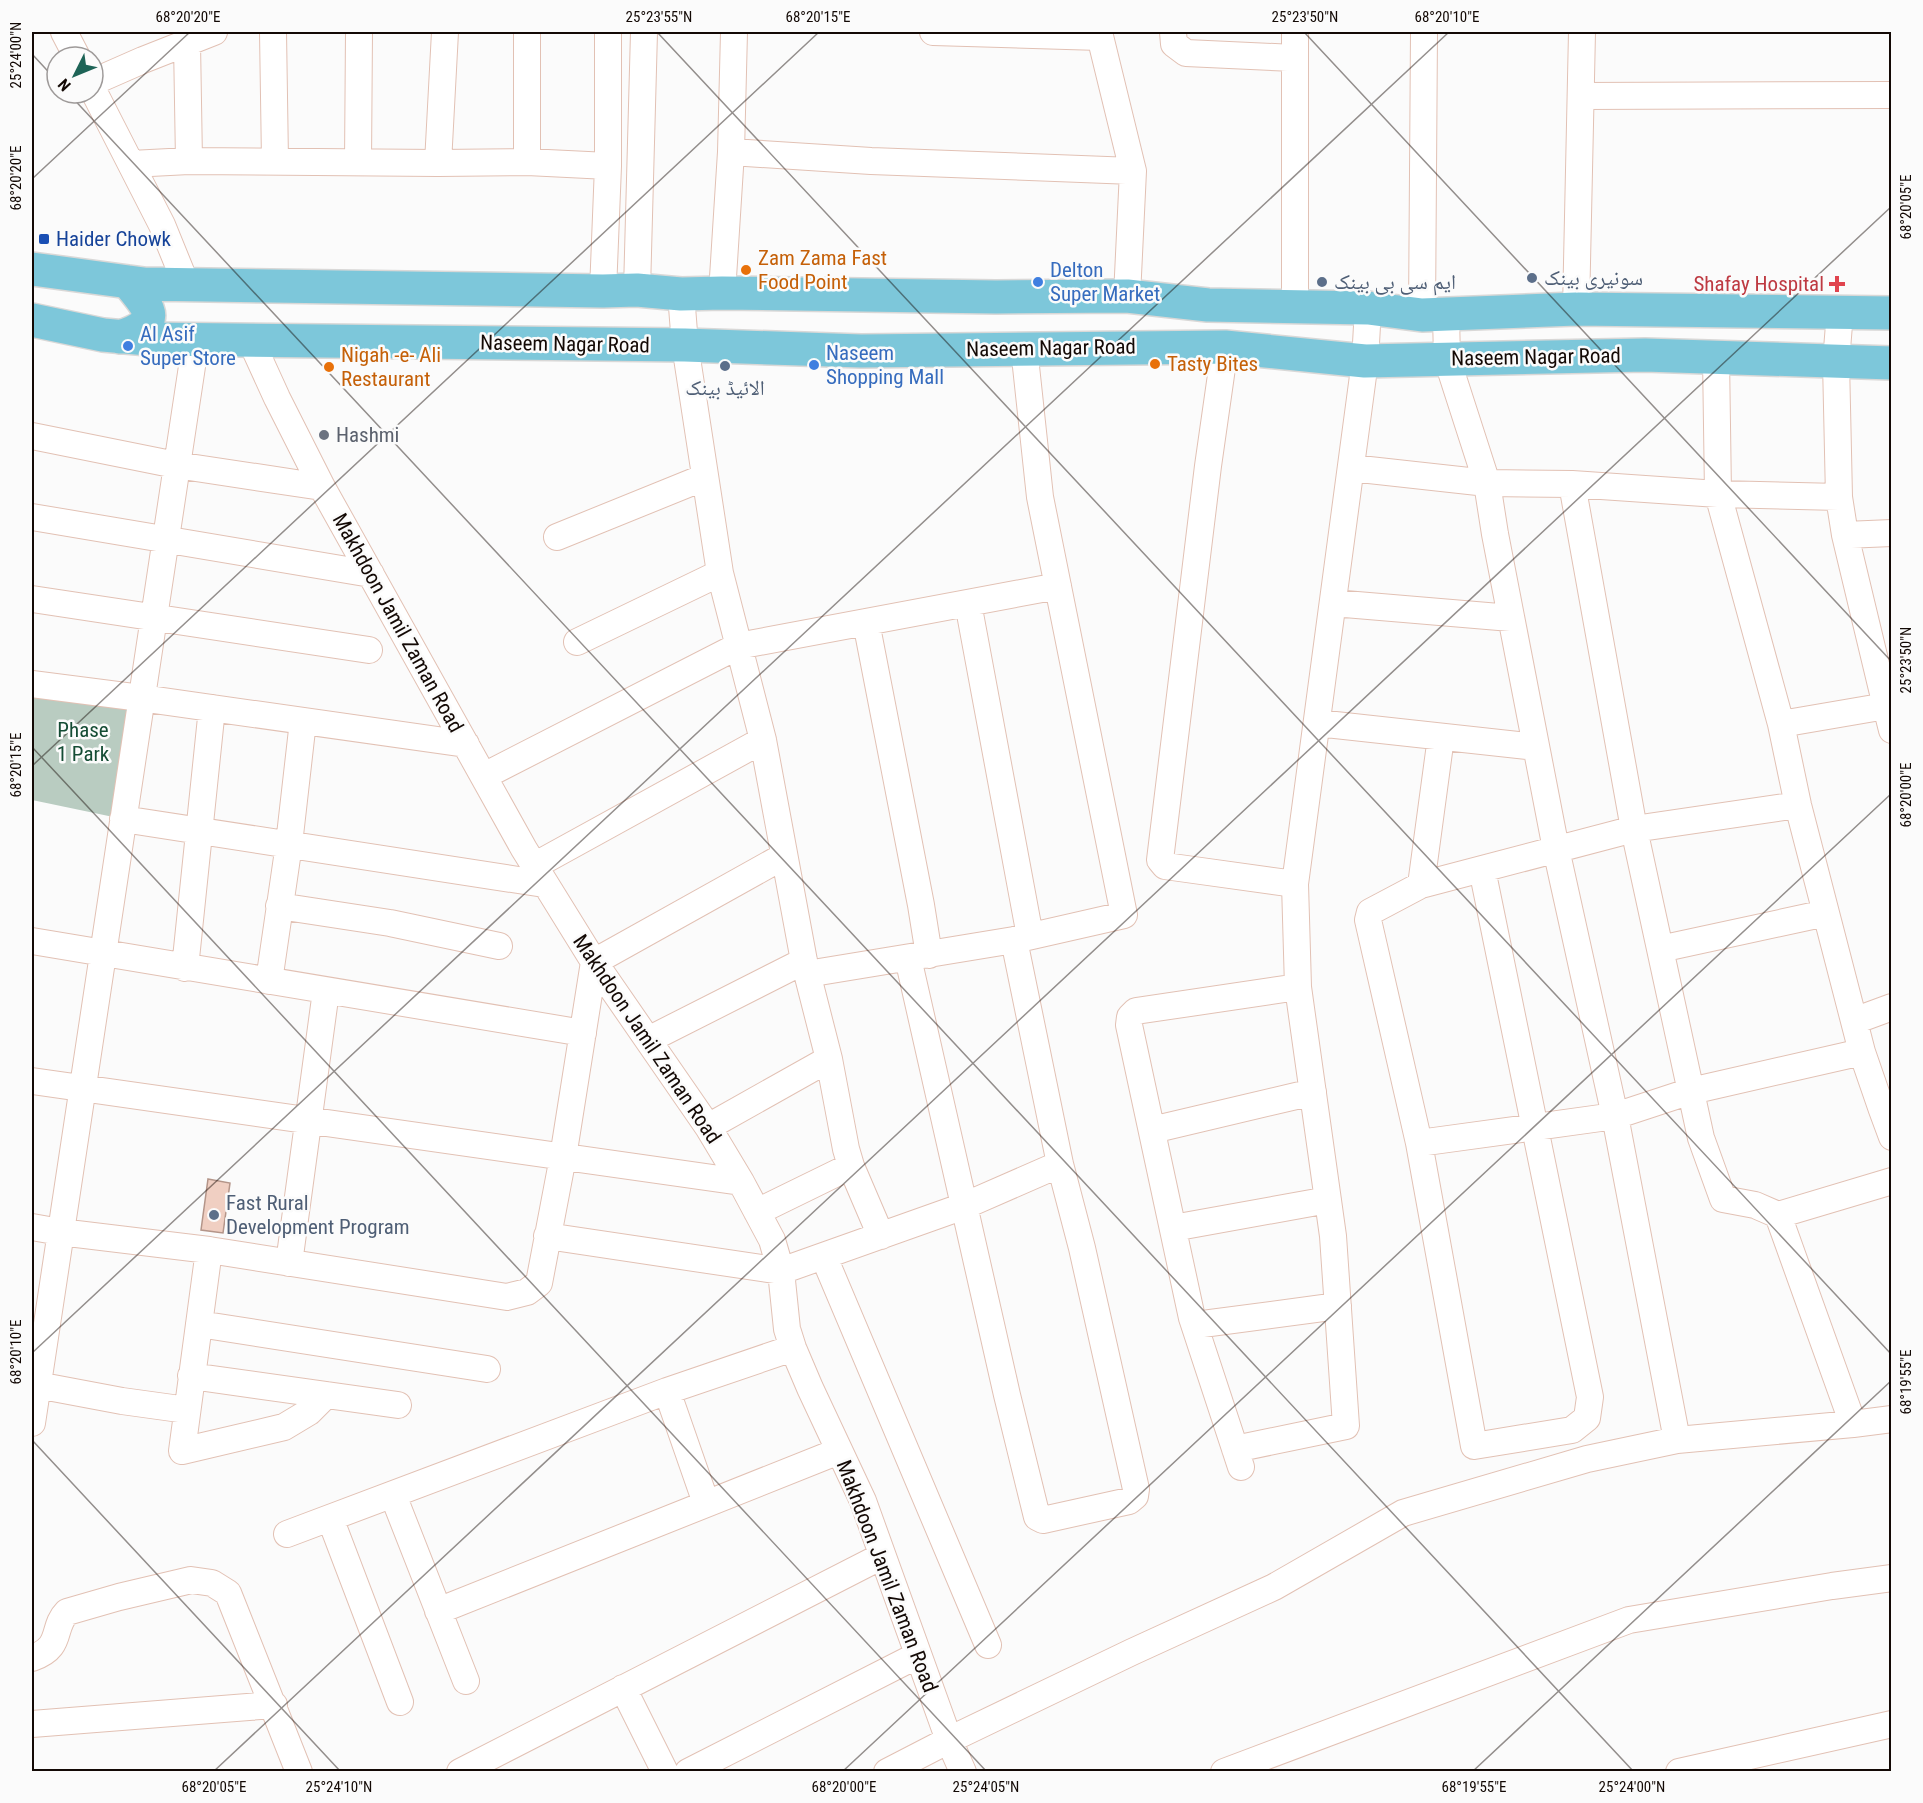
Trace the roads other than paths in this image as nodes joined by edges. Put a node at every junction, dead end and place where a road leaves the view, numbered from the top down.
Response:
1 (214, 32) edge
2 (273, 32) edge
3 (359, 32) edge
4 (445, 32) edge
5 (527, 32) edge
6 (608, 32) edge
7 (644, 32) edge
8 (734, 32) edge
9 (933, 32) edge
10 (1173, 32) edge
11 (1295, 32) edge
12 (1424, 32) edge
13 (1582, 32) edge
14 (1099, 34) edge
15 (187, 43) junction
16 (1294, 58) junction
17 (105, 77) edge
18 (1892, 95) edge
19 (1581, 96) junction
20 (101, 105) edge
21 (731, 152) junction
22 (189, 161) junction
23 (275, 161) junction
24 (357, 162) junction
25 (527, 162) junction
26 (131, 164) junction
27 (438, 164) junction
28 (608, 166) junction
29 (1133, 171) junction
30 (32, 269) edge
31 (128, 282) junction
32 (186, 284) junction
33 (638, 290) junction
34 (603, 291) junction
35 (722, 292) junction
36 (681, 294) junction
37 (1126, 296) junction
38 (1295, 306) junction
39 (1368, 308) junction
40 (1576, 309) junction
41 (1840, 312) junction
42 (1892, 313) edge
43 (1434, 315) junction
44 (32, 320) edge
45 (120, 337) junction
46 (196, 340) junction
47 (251, 341) junction
48 (685, 345) junction
49 (1225, 347) junction
50 (1024, 348) junction
51 (1716, 357) junction
52 (1448, 358) junction
53 (1365, 362) junction
54 (1836, 362) junction
55 (1892, 363) edge
56 (32, 436) edge
57 (176, 465) junction
58 (1351, 468) junction
59 (705, 477) junction
60 (1486, 483) junction
61 (1572, 484) junction
62 (322, 487) junction
63 (1718, 494) junction
64 (1839, 497) junction
65 (32, 517) edge
66 (1892, 533) edge
67 (1845, 535) junction
68 (557, 537) dead end
69 (165, 538) junction
70 (720, 573) junction
71 (371, 574) junction
72 (1058, 586) junction
73 (32, 599) edge
74 (969, 603) junction
75 (1333, 603) junction
76 (153, 617) junction
77 (1511, 618) junction
78 (866, 622) junction
79 (577, 642) dead end
80 (738, 645) junction
81 (1881, 646) edge
82 (369, 650) dead end
83 (32, 684) edge
84 (141, 698) junction
85 (213, 708) junction
86 (1889, 718) edge
87 (303, 721) junction
88 (1317, 723) junction
89 (1781, 724) junction
90 (1441, 737) junction
91 (763, 740) junction
92 (466, 744) junction
93 (1536, 747) junction
94 (484, 776) junction
95 (1798, 805) junction
96 (123, 819) junction
97 (1634, 829) junction
98 (198, 830) junction
99 (289, 844) junction
100 (1556, 849) junction
101 (784, 856) junction
102 (1482, 869) junction
103 (539, 875) junction
104 (1295, 884) junction
105 (1421, 885) junction
106 (279, 906) junction
107 (1826, 913) junction
108 (1022, 938) junction
109 (32, 941) edge
110 (499, 946) dead end
111 (1660, 949) junction
112 (102, 954) junction
113 (918, 957) junction
114 (594, 962) junction
115 (185, 968) junction
116 (806, 968) junction
117 (269, 981) junction
118 (1299, 987) junction
119 (326, 991) junction
120 (1892, 1007) edge
121 (1854, 1021) junction
122 (583, 1033) junction
123 (648, 1040) junction
124 (1862, 1052) junction
125 (829, 1059) junction
126 (32, 1081) edge
127 (82, 1088) junction
128 (1691, 1091) junction
129 (1313, 1092) junction
130 (1887, 1108) edge
131 (1615, 1116) junction
132 (310, 1120) junction
133 (708, 1126) junction
134 (1534, 1126) junction
135 (1152, 1130) junction
136 (1892, 1137) edge
137 (1419, 1143) junction
138 (563, 1157) junction
139 (1060, 1164) junction
140 (851, 1166) junction
141 (1892, 1181) edge
142 (741, 1182) junction
143 (1328, 1200) junction
144 (964, 1206) junction
145 (757, 1212) junction
146 (1778, 1215) junction
147 (32, 1227) edge
148 (1173, 1228) junction
149 (60, 1232) junction
150 (547, 1236) junction
151 (881, 1236) junction
152 (208, 1250) junction
153 (824, 1257) junction
154 (289, 1263) junction
155 (781, 1271) junction
156 (1338, 1306) junction
157 (199, 1324) junction
158 (1195, 1325) junction
159 (38, 1334) edge
160 (793, 1348) junction
161 (487, 1369) dead end
162 (191, 1376) junction
163 (38, 1385) junction
164 (667, 1391) junction
165 (326, 1395) junction
166 (398, 1405) dead end
167 (187, 1410) junction
168 (32, 1416) edge
169 (1892, 1419) edge
170 (1853, 1424) junction
171 (1677, 1440) junction
172 (839, 1450) junction
173 (393, 1495) junction
174 (706, 1503) junction
175 (330, 1518) junction
176 (287, 1534) dead end
177 (882, 1556) junction
178 (1892, 1578) edge
179 (438, 1611) junction
180 (988, 1645) dead end
181 (918, 1655) junction
182 (32, 1658) edge
183 (466, 1681) dead end
184 (623, 1688) junction
185 (400, 1702) dead end
186 (274, 1705) junction
187 (32, 1724) edge
188 (1892, 1724) edge
189 (949, 1740) junction
190 (930, 1762) edge
191 (299, 1772) edge
192 (460, 1772) edge
193 (666, 1772) edge
194 (688, 1772) edge
195 (887, 1772) edge
196 (963, 1772) edge
197 (1224, 1772) edge
198 (1679, 1772) edge

1 - 15 street
2 - 23 street
3 - 24 street
4 - 27 street
5 - 25 street
6 - 28 street
7 - 33 street
8 - 21 street
9 - 14 street
10 - 16 street
11 - 16 street
12 - 43 street
13 - 19 street
14 - 29 street
15 - 17 street
15 - 22 street
16 - 38 street
18 - 19 street
19 - 40 street
20 - 26 street
21 - 29 street
21 - 35 street
22 - 23 street
22 - 26 street
23 - 24 street
24 - 27 street
25 - 27 street
25 - 28 street
26 - 32 street
28 - 34 street
29 - 37 street
30 - 31 main road, Naseem Nagar Road
31 - 32 main road, Naseem Nagar Road
31 - 45 main road
32 - 34 main road, Naseem Nagar Road
33 - 34 main road, Naseem Nagar Road
33 - 36 main road, Naseem Nagar Road
35 - 36 main road, Naseem Nagar Road
35 - 37 main road, Naseem Nagar Road
36 - 48 street
37 - 38 main road, Naseem Nagar Road
38 - 39 main road, Naseem Nagar Road
39 - 43 main road, Naseem Nagar Road
39 - 53 street
40 - 41 main road, Naseem Nagar Road
40 - 43 main road, Naseem Nagar Road
41 - 42 main road, Naseem Nagar Road
41 - 54 street
43 - 52 street
44 - 45 main road, Naseem Nagar Road
45 - 46 main road, Naseem Nagar Road
46 - 47 main road, Naseem Nagar Road
46 - 57 street
47 - 48 main road, Naseem Nagar Road
47 - 62 street, Makhdoon Jamil Zaman Road
48 - 50 main road, Naseem Nagar Road
48 - 59 street
49 - 50 main road, Naseem Nagar Road
49 - 53 main road, Naseem Nagar Road
49 - 104 street
50 - 72 street
51 - 52 main road, Naseem Nagar Road
51 - 54 main road, Naseem Nagar Road
51 - 63 street
52 - 53 main road, Naseem Nagar Road
52 - 60 street
53 - 58 street
54 - 55 main road, Naseem Nagar Road
54 - 64 street
56 - 57 street
57 - 62 street
57 - 69 street
58 - 60 street
58 - 75 street
59 - 68 street
59 - 70 street
60 - 61 street
60 - 77 street
61 - 63 street
61 - 97 street
62 - 71 street, Makhdoon Jamil Zaman Road
63 - 64 street
63 - 89 street
64 - 67 street
65 - 69 street
66 - 67 street
67 - 81 street
69 - 71 street
69 - 76 street
70 - 79 street
70 - 80 street
71 - 92 street, Makhdoon Jamil Zaman Road
72 - 74 street
72 - 108 street
73 - 76 street
74 - 78 street
74 - 108 street
75 - 77 street
75 - 88 street
76 - 82 street
76 - 84 street
77 - 93 street
78 - 80 street
78 - 113 street
80 - 91 street
80 - 94 street
81 - 86 street
83 - 84 street
84 - 85 street
84 - 96 street
85 - 87 street
85 - 98 street
86 - 89 street
87 - 92 street
87 - 99 street
88 - 90 street
88 - 104 street
89 - 95 street
90 - 93 street
90 - 105 street
91 - 101 street
91 - 103 street
92 - 94 street, Makhdoon Jamil Zaman Road
93 - 100 street
94 - 103 street, Makhdoon Jamil Zaman Road
95 - 97 street
95 - 107 street
96 - 98 street
96 - 112 street
97 - 100 street
97 - 111 street
98 - 99 street
98 - 115 street
99 - 103 street
99 - 106 street
100 - 102 street
100 - 131 street
101 - 114 street
101 - 116 street
102 - 105 street
102 - 134 street
103 - 114 street, Makhdoon Jamil Zaman Road
104 - 118 street
105 - 137 street
106 - 110 street
106 - 117 street
107 - 111 street
107 - 121 street
108 - 113 street
108 - 139 street
109 - 112 street
111 - 128 street
112 - 115 street
112 - 127 street
113 - 116 street
113 - 144 street
114 - 122 street
114 - 123 street, Makhdoon Jamil Zaman Road
115 - 117 street
116 - 123 street
116 - 125 street
117 - 119 street
118 - 129 street
118 - 135 street
119 - 122 street
119 - 132 street
120 - 121 street
121 - 124 street
122 - 138 street
123 - 133 street, Makhdoon Jamil Zaman Road
124 - 128 street
124 - 130 street
125 - 133 street
125 - 140 street
126 - 127 street
127 - 132 street
127 - 149 street
128 - 131 street
128 - 146 street
129 - 135 street
129 - 143 street
130 - 136 street
131 - 134 street
131 - 171 street
132 - 138 street
132 - 154 street
133 - 142 street, Makhdoon Jamil Zaman Road
134 - 137 street
134 - 137 street
135 - 148 street
138 - 142 street
138 - 150 street
139 - 144 street
139 - 144 street
140 - 145 street
140 - 151 street
141 - 146 street
142 - 145 street, Makhdoon Jamil Zaman Road
143 - 148 street
143 - 156 street
144 - 151 street
145 - 155 street, Makhdoon Jamil Zaman Road
146 - 170 street
147 - 149 street
148 - 158 street
149 - 152 street
149 - 159 street
150 - 154 street
150 - 155 street
151 - 153 street
152 - 154 street
152 - 157 street
153 - 155 street
153 - 180 street
155 - 160 street, Makhdoon Jamil Zaman Road
156 - 158 street
156 - 158 street
157 - 161 street
157 - 162 street
159 - 163 street
160 - 164 street
160 - 172 street, Makhdoon Jamil Zaman Road
162 - 165 street
162 - 167 street
163 - 167 street
163 - 168 street
164 - 173 street
164 - 174 street
165 - 166 street
165 - 167 street
169 - 170 street
170 - 171 street
171 - 189 street
172 - 174 street
172 - 177 street, Makhdoon Jamil Zaman Road
173 - 175 street
173 - 179 street
174 - 179 street
175 - 176 street
175 - 185 street
177 - 181 street, Makhdoon Jamil Zaman Road
177 - 184 street
178 - 197 street
179 - 183 street
181 - 189 street, Makhdoon Jamil Zaman Road
181 - 194 street
182 - 186 street
184 - 192 street
184 - 193 street
186 - 187 street
186 - 191 street
188 - 198 street
189 - 190 street
189 - 196 street, Makhdoon Jamil Zaman Road
190 - 195 street

